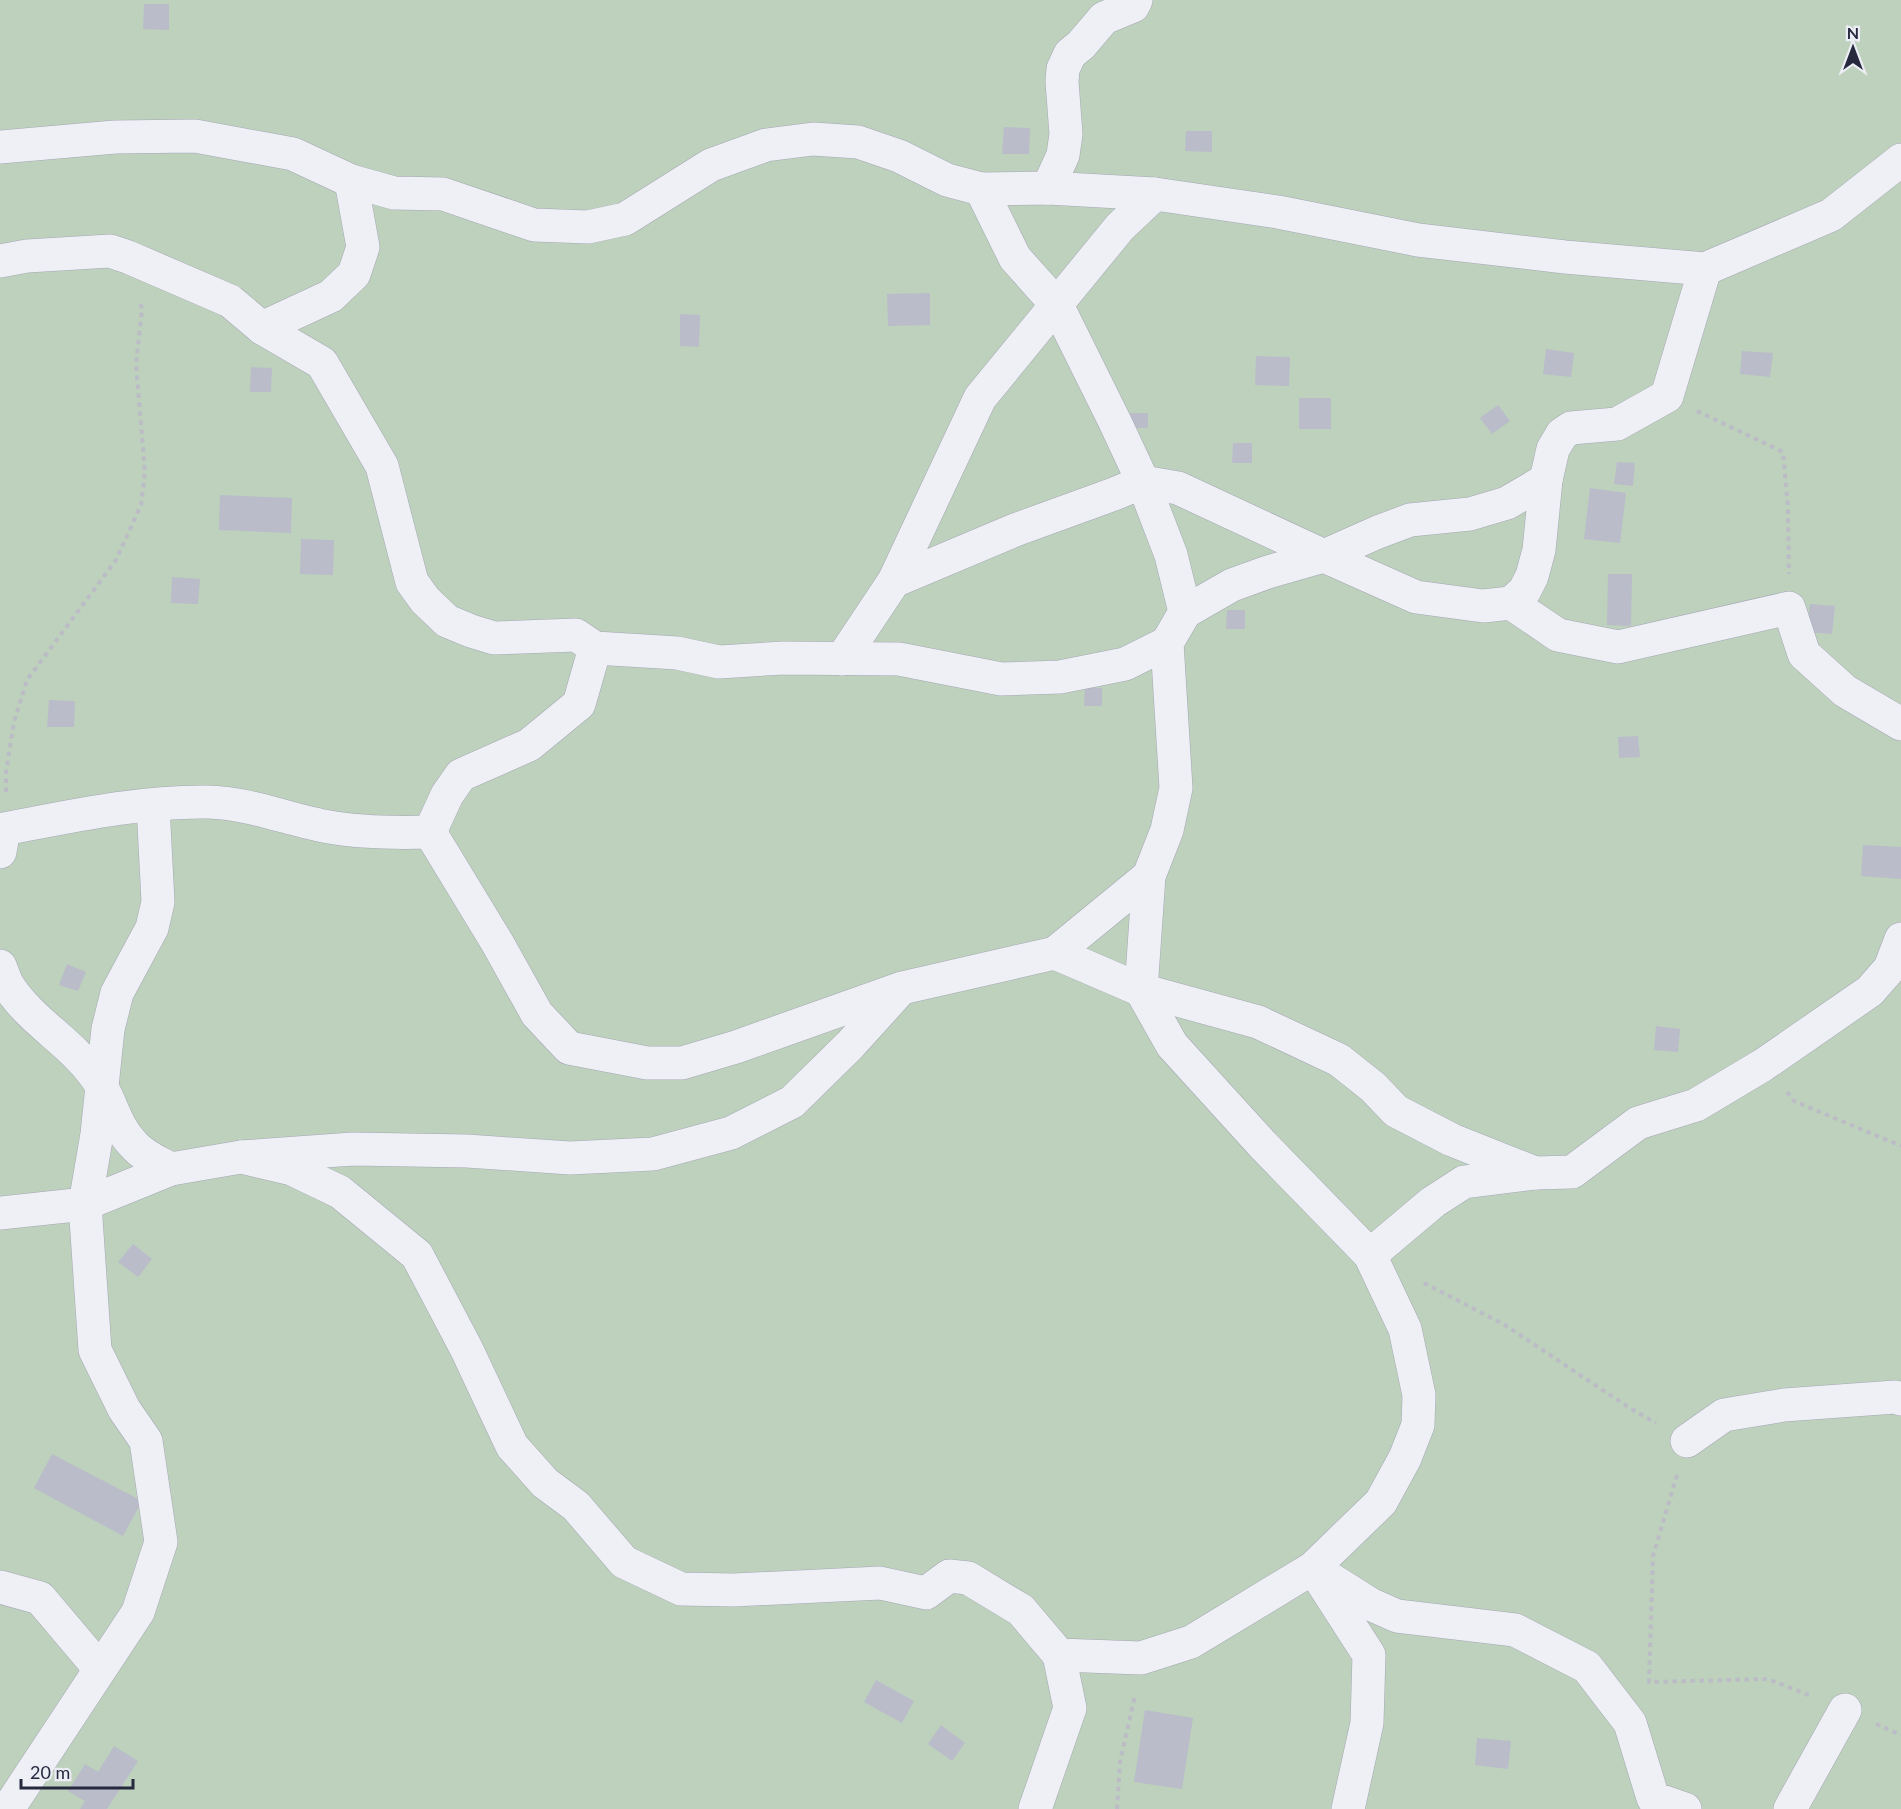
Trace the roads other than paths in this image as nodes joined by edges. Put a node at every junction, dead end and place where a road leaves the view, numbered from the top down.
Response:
1 (1136, 0) edge
2 (0, 147) edge
3 (1901, 160) edge
4 (351, 181) junction
5 (1048, 188) junction
6 (981, 189) junction
7 (1155, 194) junction
8 (0, 261) edge
9 (1706, 269) junction
10 (1057, 305) junction
11 (262, 328) junction
12 (1546, 480) junction
13 (1143, 482) junction
14 (1324, 556) junction
15 (894, 581) junction
16 (1511, 603) junction
17 (1185, 612) junction
18 (1167, 643) junction
19 (595, 648) junction
20 (842, 659) junction
21 (1901, 724) edge
22 (153, 806) junction
23 (430, 832) junction
24 (2, 841) edge
25 (1149, 876) junction
26 (1901, 939) edge
27 (1054, 953) junction
28 (0, 966) edge
29 (902, 988) junction
30 (1141, 990) junction
31 (103, 1088) junction
32 (241, 1157) junction
33 (171, 1169) junction
34 (1534, 1173) junction
35 (85, 1204) junction
36 (0, 1213) edge
37 (1370, 1256) junction
38 (1901, 1399) edge
39 (1687, 1441) road end
40 (1312, 1568) junction
41 (0, 1587) edge
42 (1059, 1654) junction
43 (100, 1670) dead end
44 (1845, 1710) road end
45 (8, 1809) edge
46 (1035, 1809) edge
47 (1348, 1809) edge
48 (1685, 1809) edge
49 (1790, 1809) edge

1 - 5 street
2 - 4 street
3 - 9 street
4 - 6 street
4 - 11 street
5 - 6 street
5 - 7 street
6 - 10 street
7 - 9 street
7 - 10 street
8 - 11 street
9 - 12 street
10 - 13 street
10 - 15 street
11 - 19 street
12 - 14 street
12 - 16 street
13 - 14 street
13 - 15 street
13 - 17 street
14 - 16 street
14 - 17 street
15 - 20 street
16 - 21 street
17 - 18 street
18 - 20 street
18 - 25 street
19 - 20 street
19 - 23 street
22 - 23 street
22 - 24 street
22 - 31 street
23 - 29 street
25 - 27 street
25 - 30 street
26 - 34 street
27 - 29 street
27 - 30 street
28 - 31 street
29 - 32 street
30 - 34 street
30 - 37 street
31 - 33 street
31 - 35 street
32 - 33 street
32 - 42 street
33 - 35 street
34 - 37 street
35 - 36 street
35 - 45 street
37 - 40 street
38 - 39 street
40 - 42 street
40 - 47 street
40 - 48 street
41 - 43 street
42 - 46 street
44 - 49 street

